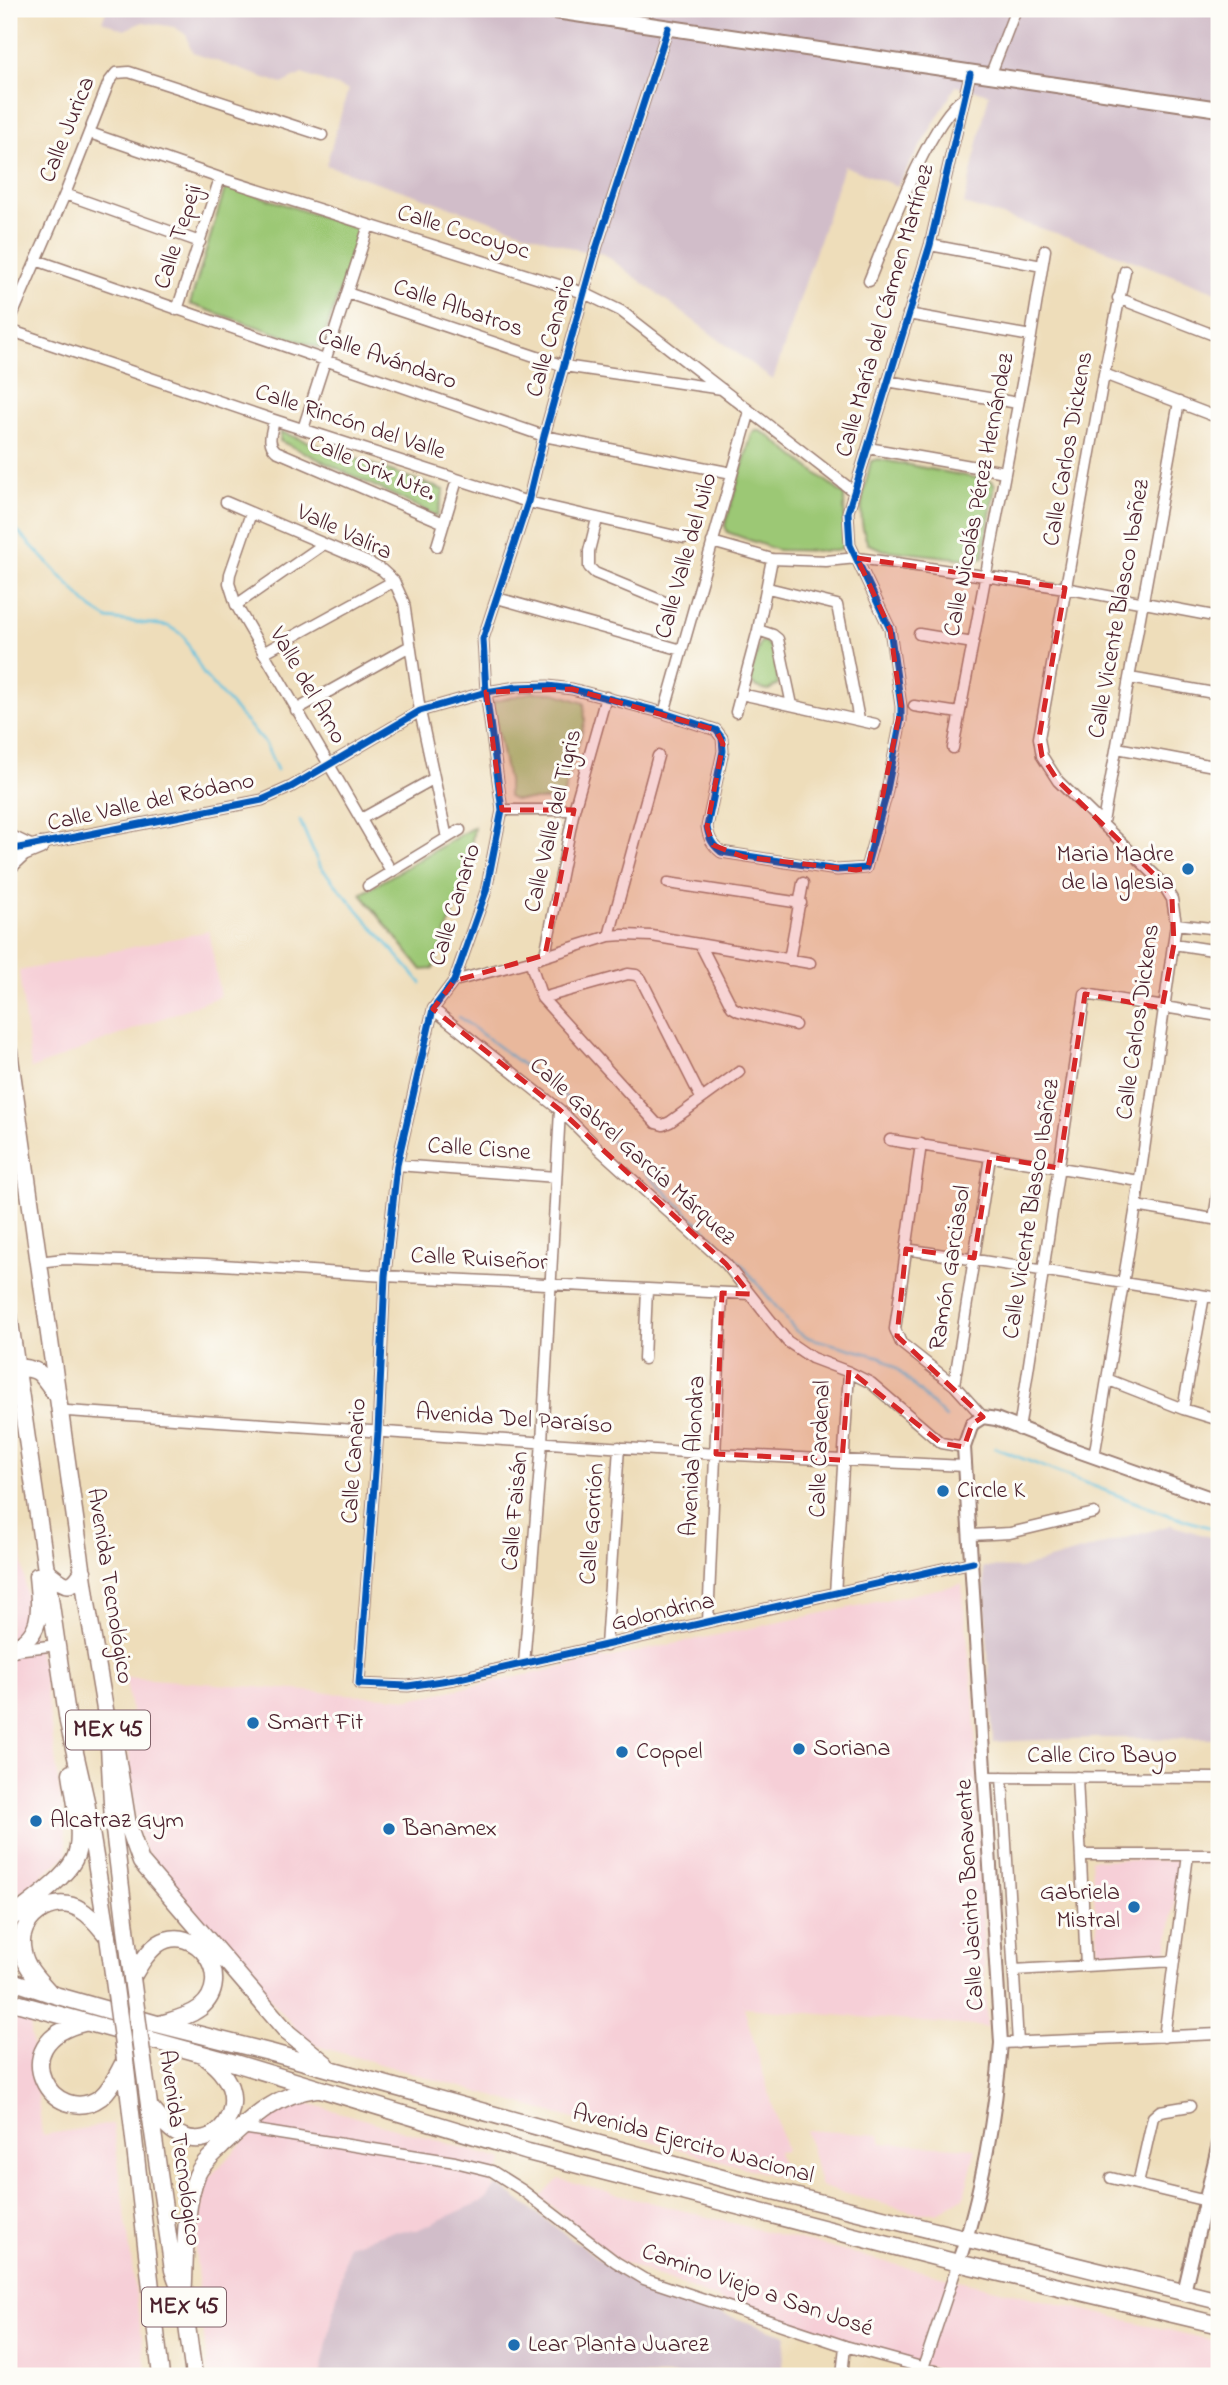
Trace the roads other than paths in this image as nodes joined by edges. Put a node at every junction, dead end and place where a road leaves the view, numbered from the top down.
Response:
1 (542, 9) edge
2 (1016, 9) edge
3 (668, 29) junction
4 (970, 74) junction
5 (990, 76) junction
6 (964, 98) junction
7 (1219, 109) edge
8 (90, 133) junction
9 (321, 135) dead end
10 (220, 178) junction
11 (65, 194) junction
12 (369, 226) junction
13 (200, 242) junction
14 (930, 245) junction
15 (1045, 250) dead end
16 (37, 260) junction
17 (1042, 266) junction
18 (1125, 271) dead end
19 (869, 281) dead end
20 (347, 293) junction
21 (584, 293) junction
22 (1118, 298) junction
23 (177, 310) junction
24 (908, 314) junction
25 (9, 324) edge
26 (9, 330) edge
27 (1031, 336) junction
28 (1219, 337) edge
29 (325, 361) junction
30 (564, 366) junction
31 (1104, 374) junction
32 (887, 381) junction
33 (722, 389) junction
34 (1179, 402) junction
35 (1018, 403) junction
36 (750, 411) junction
37 (1219, 418) edge
38 (274, 421) junction
39 (303, 429) junction
40 (544, 436) junction
41 (868, 448) junction
42 (1005, 472) junction
43 (732, 473) junction
44 (457, 480) junction
45 (853, 491) junction
46 (226, 502) dead end
47 (527, 502) junction
48 (251, 513) junction
49 (597, 519) junction
50 (444, 523) junction
51 (684, 538) dead end
52 (712, 542) junction
53 (324, 544) junction
54 (437, 546) dead end
55 (857, 558) junction
56 (772, 559) junction
57 (985, 576) junction
58 (394, 581) junction
59 (1065, 588) junction
60 (768, 589) junction
61 (497, 598) junction
62 (665, 602) dead end
63 (1142, 602) junction
64 (236, 605) junction
65 (1219, 617) edge
66 (758, 631) junction
67 (919, 634) dead end
68 (973, 643) junction
69 (410, 646) junction
70 (682, 650) junction
71 (263, 653) junction
72 (1130, 678) junction
73 (486, 692) junction
74 (741, 694) junction
75 (1219, 694) edge
76 (606, 697) junction
77 (792, 705) junction
78 (914, 706) dead end
79 (296, 710) junction
80 (420, 711) junction
81 (736, 712) dead end
82 (664, 713) junction
83 (959, 713) junction
84 (859, 720) junction
85 (701, 724) joint
86 (874, 724) dead end
87 (953, 748) dead end
88 (1116, 748) junction
89 (657, 756) dead end
90 (328, 764) junction
91 (1219, 767) edge
92 (433, 779) junction
93 (502, 810) junction
94 (574, 810) junction
95 (361, 820) junction
96 (1102, 822) junction
97 (460, 830) dead end
98 (9, 838) edge
99 (447, 838) junction
100 (34, 846) junction
101 (9, 850) edge
102 (9, 866) edge
103 (391, 872) junction
104 (668, 883) dead end
105 (803, 883) dead end
106 (368, 886) dead end
107 (801, 902) junction
108 (1176, 924) junction
109 (1219, 929) edge
110 (609, 936) junction
111 (700, 944) junction
112 (1174, 944) junction
113 (1219, 951) edge
114 (545, 955) junction
115 (789, 960) junction
116 (530, 961) junction
117 (810, 963) dead end
118 (454, 981) junction
119 (542, 998) junction
120 (1163, 1008) junction
121 (433, 1009) junction
122 (1219, 1016) edge
123 (795, 1025) dead end
124 (9, 1051) edge
125 (9, 1060) edge
126 (739, 1072) dead end
127 (701, 1098) junction
128 (560, 1110) junction
129 (890, 1140) dead end
130 (921, 1144) junction
131 (990, 1157) junction
132 (397, 1165) junction
133 (1059, 1168) junction
134 (556, 1177) junction
135 (1139, 1181) junction
136 (1219, 1185) edge
137 (1136, 1206) junction
138 (1217, 1219) edge
139 (906, 1249) junction
140 (974, 1258) junction
141 (38, 1262) junction
142 (1044, 1270) junction
143 (385, 1276) junction
144 (1123, 1284) junction
145 (552, 1285) junction
146 (647, 1289) junction
147 (723, 1293) junction
148 (750, 1294) junction
149 (1204, 1296) junction
150 (1219, 1298) edge
151 (9, 1315) edge
152 (787, 1341) joint
153 (644, 1359) dead end
154 (849, 1372) junction
155 (13, 1375) edge
156 (1109, 1380) junction
157 (954, 1385) junction
158 (59, 1407) junction
159 (1183, 1409) junction
160 (983, 1417) junction
161 (1219, 1420) edge
162 (1019, 1430) junction
163 (378, 1432) junction
164 (542, 1442) junction
165 (619, 1447) junction
166 (964, 1447) junction
167 (716, 1454) junction
168 (1094, 1457) junction
169 (842, 1460) junction
170 (965, 1466) junction
171 (34, 1496) junction
172 (1219, 1501) edge
173 (1094, 1513) dead end
174 (971, 1535) junction
175 (973, 1562) junction
176 (46, 1570) junction
177 (83, 1571) junction
178 (835, 1594) junction
179 (708, 1622) junction
180 (57, 1645) junction
181 (606, 1646) junction
182 (9, 1651) edge
183 (524, 1664) junction
184 (359, 1684) joint
185 (68, 1722) junction
186 (108, 1727) junction
187 (985, 1777) junction
188 (1002, 1777) junction
189 (1077, 1777) junction
190 (1219, 1778) edge
191 (1188, 1854) junction
192 (1081, 1855) junction
193 (1219, 1855) edge
194 (9, 1920) edge
195 (108, 1937) junction
196 (1174, 1961) junction
197 (1086, 1966) junction
198 (1014, 1970) junction
199 (132, 1978) junction
200 (9, 1980) edge
201 (51, 1994) junction
202 (9, 2001) edge
203 (88, 2023) junction
204 (157, 2024) junction
205 (1219, 2034) edge
206 (1164, 2037) junction
207 (1001, 2043) junction
208 (1018, 2043) junction
209 (201, 2054) junction
210 (125, 2060) junction
211 (333, 2070) junction
212 (320, 2089) junction
213 (149, 2105) junction
214 (1190, 2106) dead end
215 (470, 2108) junction
216 (391, 2110) junction
217 (242, 2128) junction
218 (1219, 2143) edge
219 (1111, 2178) dead end
220 (1138, 2184) junction
221 (1206, 2201) junction
222 (1219, 2204) edge
223 (966, 2239) junction
224 (958, 2263) junction
225 (1184, 2292) junction
226 (183, 2297) junction
227 (1219, 2301) edge
228 (1219, 2325) edge
229 (845, 2346) junction
230 (923, 2368) junction
231 (161, 2376) edge
232 (194, 2376) edge
233 (842, 2376) edge
234 (954, 2376) edge

1 - 3 main road
2 - 5 street
3 - 4 main road
3 - 21 street, Calle Canario
4 - 5 main road
4 - 6 street, Calle María del Cármen Martínez
5 - 7 main road
6 - 14 street, Calle María del Cármen Martínez
6 - 19 street
8 - 9 street, Calle Jurica
8 - 10 street, Calle Cocoyoc
8 - 11 street, Calle Jurica
10 - 12 street, Calle Cocoyoc
10 - 13 street, Calle Tepeji
11 - 13 street
11 - 16 street, Calle Jurica
12 - 20 street
12 - 21 street, Calle Cocoyoc
13 - 23 street, Calle Tepeji
14 - 17 street
14 - 24 street, Calle María del Cármen Martínez
15 - 17 street, Calle Nicolás Pérez Hernández
16 - 23 street, Calle Avándaro
16 - 25 street, Calle Jurica
17 - 27 street, Calle Nicolás Pérez Hernández
18 - 22 street, Calle Carlos Dickens
20 - 29 street
20 - 30 street, Calle Albatros
21 - 30 street, Calle Canario
21 - 33 street, Calle Cocoyoc
22 - 28 street
22 - 31 street, Calle Carlos Dickens
23 - 29 street, Calle Avándaro
24 - 27 street
24 - 32 street, Calle María del Cármen Martínez
26 - 38 street, Calle Rincón del Valle
27 - 35 street, Calle Nicolás Pérez Hernández
29 - 39 street
29 - 40 street, Calle Avándaro
30 - 33 street, Calle Albatros
30 - 40 street, Calle Canario
31 - 34 street
31 - 59 street, Calle Carlos Dickens
32 - 35 street
32 - 41 street, Calle María del Cármen Martínez
33 - 36 street, Calle Cocoyoc
34 - 37 street
34 - 63 street, Calle Vicente Blasco Ibañez
35 - 42 street, Calle Nicolás Pérez Hernández
36 - 43 street, Calle Valle del Nilo
36 - 45 street, Calle Cocoyoc
38 - 39 street, Calle Rincón del Valle
38 - 50 street, Calle Orix Nte.
39 - 44 street, Calle Rincón del Valle
40 - 43 street, Calle Avándaro
40 - 47 street, Calle Canario
41 - 42 street
41 - 45 street, Calle María del Cármen Martínez
42 - 57 street, Calle Nicolás Pérez Hernández
43 - 52 street, Calle Valle del Nilo
44 - 47 street, Calle Rincón del Valle
44 - 50 street, Calle Orix Nte.
45 - 55 street, Calle María del Cármen Martínez
46 - 48 street, Valle Valira
47 - 49 street, Calle Rincón del Valle
47 - 61 street, Calle Canario
48 - 53 street, Valle Valira
48 - 64 street, Valle del Arno
49 - 51 street, Calle Rincón del Valle
49 - 62 street
50 - 54 street, Calle Orix Nte.
52 - 56 street
52 - 70 street, Calle Valle del Nilo
53 - 58 street, Valle Valira
53 - 64 street
55 - 56 street
55 - 57 street
55 - 85 street, Calle María del Cármen Martínez
56 - 60 street
57 - 59 street
57 - 68 street, Calle Nicolás Pérez Hernández
58 - 69 street, Valle Valira
58 - 71 street
59 - 63 street
59 - 96 street, Calle Carlos Dickens
60 - 66 street
60 - 84 street
61 - 70 street
61 - 73 street, Calle Canario
63 - 65 street
63 - 72 street, Calle Vicente Blasco Ibañez
64 - 71 street, Valle del Arno
66 - 74 street
66 - 77 street
67 - 68 street
68 - 83 street, Calle Nicolás Pérez Hernández
69 - 79 street
69 - 80 street, Valle Valira
70 - 82 street, Calle Valle del Nilo
71 - 79 street, Valle del Arno
72 - 75 street
72 - 88 street, Calle Vicente Blasco Ibañez
73 - 76 street, Calle Valle del Ródano
73 - 80 street, Calle Valle del Ródano
73 - 93 street, Calle Canario
74 - 77 street
74 - 81 street
76 - 82 street, Calle Valle del Ródano
76 - 94 street, Calle Valle del Tigris
77 - 84 street
78 - 83 street
79 - 90 street, Valle del Arno
80 - 90 street, Calle Valle del Ródano
80 - 92 street, Valle Valira
82 - 85 street, Calle Valle del Ródano
83 - 87 street, Calle Nicolás Pérez Hernández
84 - 86 street
88 - 91 street
88 - 96 street, Calle Vicente Blasco Ibañez
89 - 110 street
90 - 95 street, Valle del Arno
90 - 100 street, Calle Valle del Ródano
92 - 95 street
92 - 99 street, Valle Valira
93 - 94 street
93 - 118 street, Calle Canario
94 - 114 street, Calle Valle del Tigris
95 - 103 street, Valle del Arno
96 - 108 street, Calle Carlos Dickens
97 - 99 street
98 - 100 main road
99 - 103 street
100 - 101 street, Calle Valle del Ródano
100 - 102 main road
103 - 106 street
104 - 107 street
105 - 107 street
107 - 115 street
108 - 109 street
108 - 112 street, Calle Carlos Dickens
110 - 111 street
110 - 114 street
111 - 115 street
111 - 123 street
112 - 113 street
112 - 120 street, Calle Carlos Dickens
114 - 116 street
115 - 117 street
116 - 118 street
116 - 119 street
118 - 121 street, Calle Canario
119 - 127 street
119 - 127 street
120 - 122 street
120 - 133 street, Calle Vicente Blasco Ibañez
120 - 135 street, Calle Carlos Dickens
121 - 128 street, Calle Gabrel García Márquez
121 - 132 street, Calle Canario
124 - 125 main road, Avenida Tecnológico / MEX 45
125 - 141 main road, Avenida Tecnológico / MEX 45
126 - 127 street
128 - 134 street, Calle Faisán
128 - 148 street, Calle Gabrel García Márquez
129 - 130 street
130 - 131 street
130 - 139 street
131 - 133 street
131 - 140 street, Ramón Garciasol
132 - 134 street, Calle Cisne
132 - 143 street, Calle Canario
133 - 135 street
133 - 142 street, Calle Vicente Blasco Ibañez
134 - 145 street, Calle Faisán
135 - 137 street, Calle Carlos Dickens
136 - 138 street
137 - 138 street
137 - 144 street, Calle Carlos Dickens
139 - 140 street
139 - 157 street
140 - 142 street
140 - 157 street, Ramón Garciasol
141 - 143 street, Calle Ruiseñor
141 - 158 main road, Avenida Tecnológico / MEX 45
142 - 144 street
142 - 162 street, Calle Vicente Blasco Ibañez
143 - 145 street, Calle Ruiseñor
143 - 163 street, Calle Canario
144 - 149 street
144 - 156 street, Calle Carlos Dickens
145 - 146 street, Calle Ruiseñor
145 - 164 street, Calle Faisán
146 - 147 street, Calle Ruiseñor
146 - 153 street
147 - 148 street, Calle Ruiseñor
147 - 167 street, Avenida Alondra
148 - 152 street, Calle Gabrel García Márquez
149 - 150 street
149 - 159 street
151 - 155 main road, Avenida Tecnológico / MEX 45
152 - 154 street, Calle Cardenal
154 - 166 street
154 - 169 street, Calle Cardenal
155 - 158 main road
155 - 171 main road, Avenida Tecnológico / MEX 45
156 - 159 street
156 - 168 street, Calle Carlos Dickens
157 - 160 street
158 - 163 street, Avenida Del Paraíso
158 - 177 main road, Avenida Tecnológico / MEX 45
159 - 161 street
160 - 162 street
160 - 166 street
162 - 168 street
163 - 164 street, Avenida Del Paraíso
163 - 184 street, Calle Canario
164 - 165 street, Avenida Del Paraíso
164 - 183 street, Calle Faisán
165 - 167 street, Avenida Del Paraíso
165 - 181 street, Calle Gorrión
166 - 170 street, Calle Jacinto Benavente
167 - 169 street, Avenida Del Paraíso
167 - 179 street, Avenida Alondra
168 - 172 street
169 - 170 street, Avenida Del Paraíso
169 - 178 street, Calle Cardenal
170 - 174 street, Calle Jacinto Benavente
171 - 176 main road, Avenida Tecnológico / MEX 45
171 - 182 main road
173 - 174 street
174 - 175 street, Calle Jacinto Benavente
175 - 178 street, Golondrina
175 - 187 street, Calle Jacinto Benavente
176 - 177 main road
176 - 180 main road, Avenida Tecnológico / MEX 45
177 - 186 main road, Avenida Tecnológico / MEX 45
178 - 179 street, Golondrina
179 - 181 street, Golondrina
180 - 182 street
180 - 185 main road, Avenida Tecnológico / MEX 45
181 - 183 street, Golondrina
183 - 184 street, Golondrina
185 - 194 main road
185 - 195 main road, Avenida Tecnológico / MEX 45
186 - 199 main road, Avenida Tecnológico / MEX 45
186 - 211 main road
187 - 188 street, Calle Ciro Bayo
187 - 207 street, Calle Jacinto Benavente
188 - 189 street, Calle Ciro Bayo
188 - 198 street
189 - 190 street, Calle Ciro Bayo
189 - 192 street
191 - 192 street
191 - 193 street
191 - 196 street
192 - 197 street
195 - 201 main road
195 - 210 main road, Avenida Tecnológico / MEX 45, bridge
196 - 197 street
196 - 206 street
197 - 198 street
198 - 208 street
199 - 204 main road
199 - 213 main road, Avenida Tecnológico / MEX 45, bridge
200 - 201 main road, Avenida Ejercito Nacional
201 - 204 main road, Avenida Ejercito Nacional
202 - 203 main road, Avenida Ejercito Nacional
203 - 209 main road, Avenida Ejercito Nacional
203 - 210 main road
204 - 211 main road, Avenida Ejercito Nacional
205 - 206 street
206 - 208 street
207 - 208 street
207 - 223 street, Calle Jacinto Benavente
209 - 212 main road, Avenida Ejercito Nacional
209 - 213 main road
210 - 231 main road, Avenida Tecnológico / MEX 45
211 - 215 main road, Avenida Ejercito Nacional
212 - 216 main road, Avenida Ejercito Nacional
212 - 217 main road
213 - 226 main road, Avenida Tecnológico / MEX 45
214 - 220 street
215 - 216 main road
215 - 223 main road, Avenida Ejercito Nacional
216 - 224 main road, Avenida Ejercito Nacional
217 - 226 main road
217 - 229 street, Camino Viejo a San José
218 - 221 street
219 - 220 street
220 - 221 street
221 - 222 street
221 - 225 street
223 - 224 street, Calle Jacinto Benavente
223 - 225 main road, Avenida Ejercito Nacional
224 - 228 main road, Avenida Ejercito Nacional
224 - 230 street, Calle Jacinto Benavente
225 - 227 main road, Avenida Ejercito Nacional
226 - 232 main road, Avenida Tecnológico / MEX 45
229 - 230 street, Camino Viejo a San José
229 - 233 street
230 - 234 street, Camino Viejo a San José

